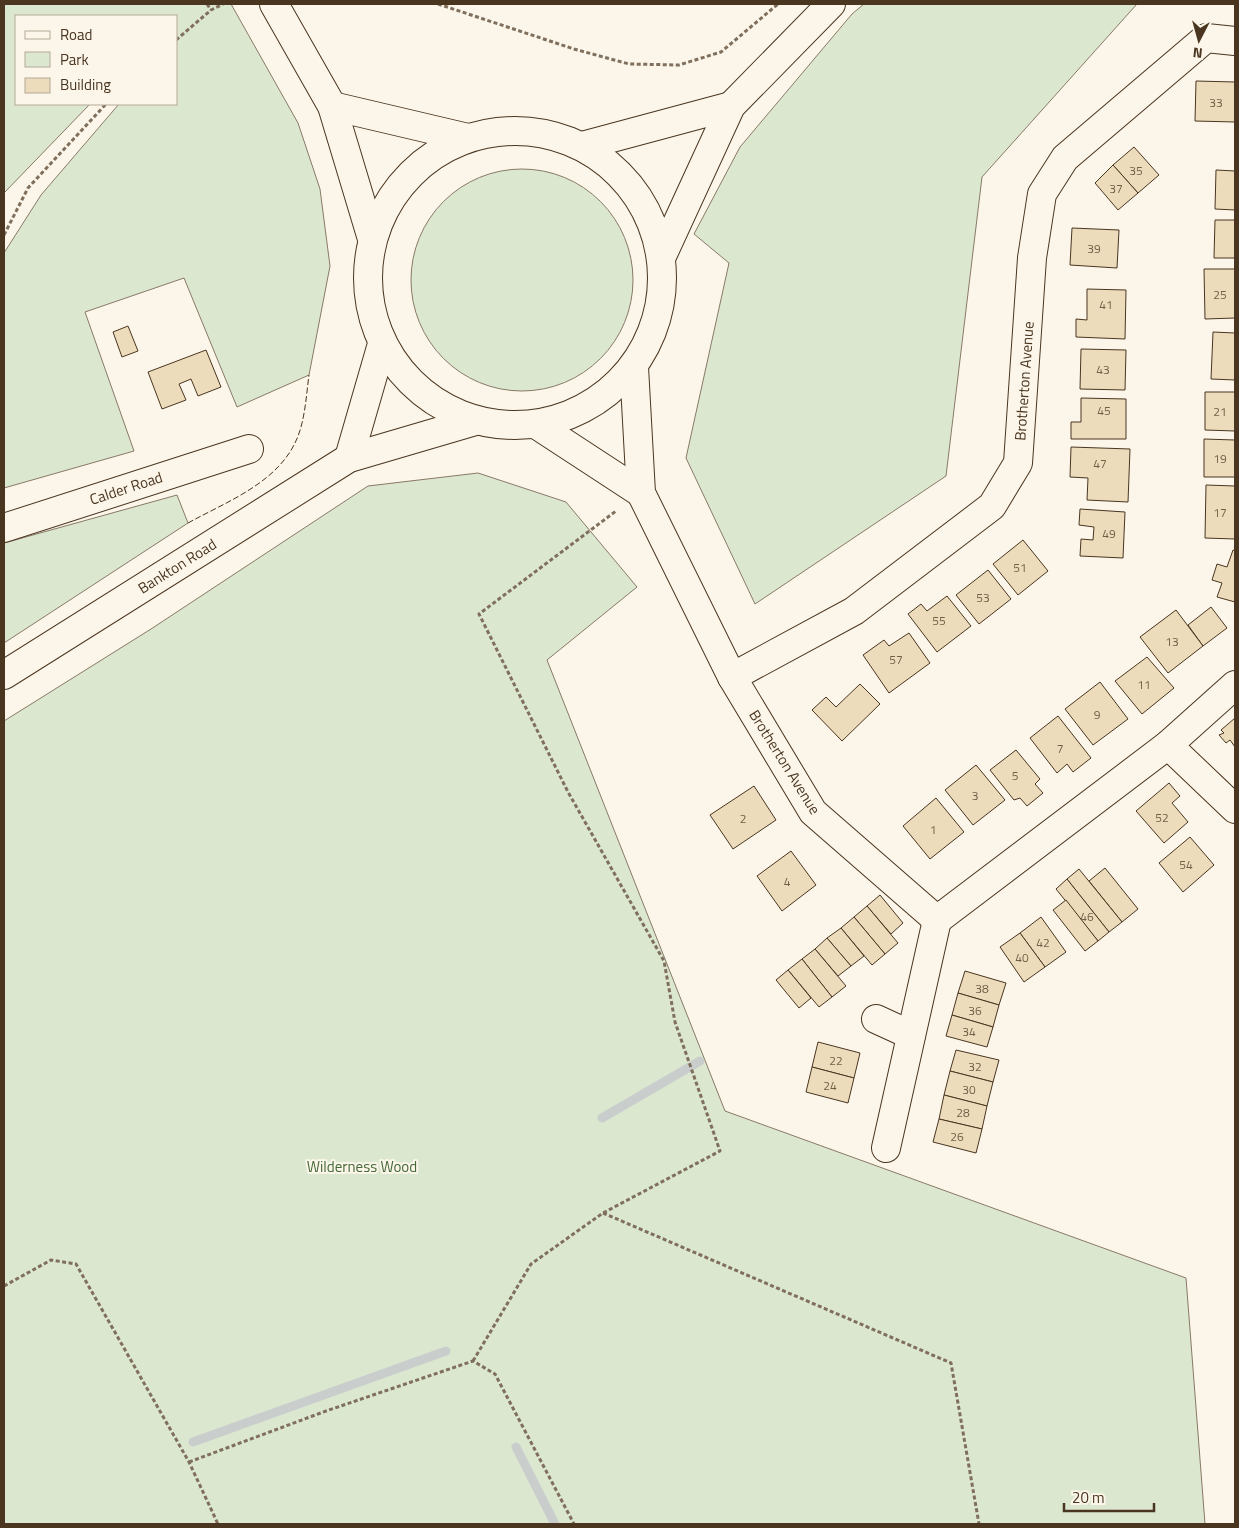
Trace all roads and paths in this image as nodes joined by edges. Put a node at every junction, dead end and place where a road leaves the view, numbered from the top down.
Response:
1 (208, 4) edge
2 (223, 4) edge
3 (274, 4) edge
4 (438, 4) edge
5 (778, 4) edge
6 (831, 4) edge
7 (211, 10) junction
8 (178, 38) edge
9 (1235, 41) edge
10 (105, 105) edge
11 (332, 106) junction
12 (731, 106) junction
13 (468, 138) junction
14 (582, 146) junction
15 (4, 235) edge
16 (372, 239) junction
17 (662, 256) junction
18 (382, 344) junction
19 (634, 367) junction
20 (475, 421) junction
21 (537, 425) junction
22 (249, 449) dead end
23 (350, 458) junction
24 (641, 493) junction
25 (4, 528) edge
26 (4, 674) edge
27 (732, 677) junction
28 (1235, 685) edge
29 (1168, 745) junction
30 (1235, 809) edge
31 (937, 920) junction
32 (876, 1019) dead end
33 (911, 1035) junction
34 (886, 1148) dead end
35 (603, 1213) junction
36 (4, 1286) edge
37 (473, 1361) junction
38 (189, 1462) junction
39 (218, 1524) edge
40 (574, 1524) edge
41 (979, 1524) edge

1 - 7 path
2 - 7 path
3 - 11 street
4 - 5 path
6 - 12 street
7 - 8 path
9 - 27 street, Brotherton Avenue
10 - 15 path
11 - 13 street
11 - 16 street
12 - 14 street
12 - 17 street
13 - 14 street
13 - 16 street
14 - 17 street
16 - 18 street
17 - 19 street
18 - 20 street
18 - 23 street
19 - 21 street
19 - 24 street, Brotherton Avenue
20 - 21 street
20 - 23 street, Bankton Road
21 - 24 street
22 - 25 street, Calder Road
23 - 26 street, Bankton Road
24 - 27 street, Brotherton Avenue
24 - 35 path
27 - 31 street, Brotherton Avenue
28 - 29 street
29 - 30 street
29 - 31 street
31 - 33 street
32 - 33 street
33 - 34 street
35 - 37 path
35 - 41 path
36 - 38 path
37 - 38 path
37 - 40 path
38 - 39 path

